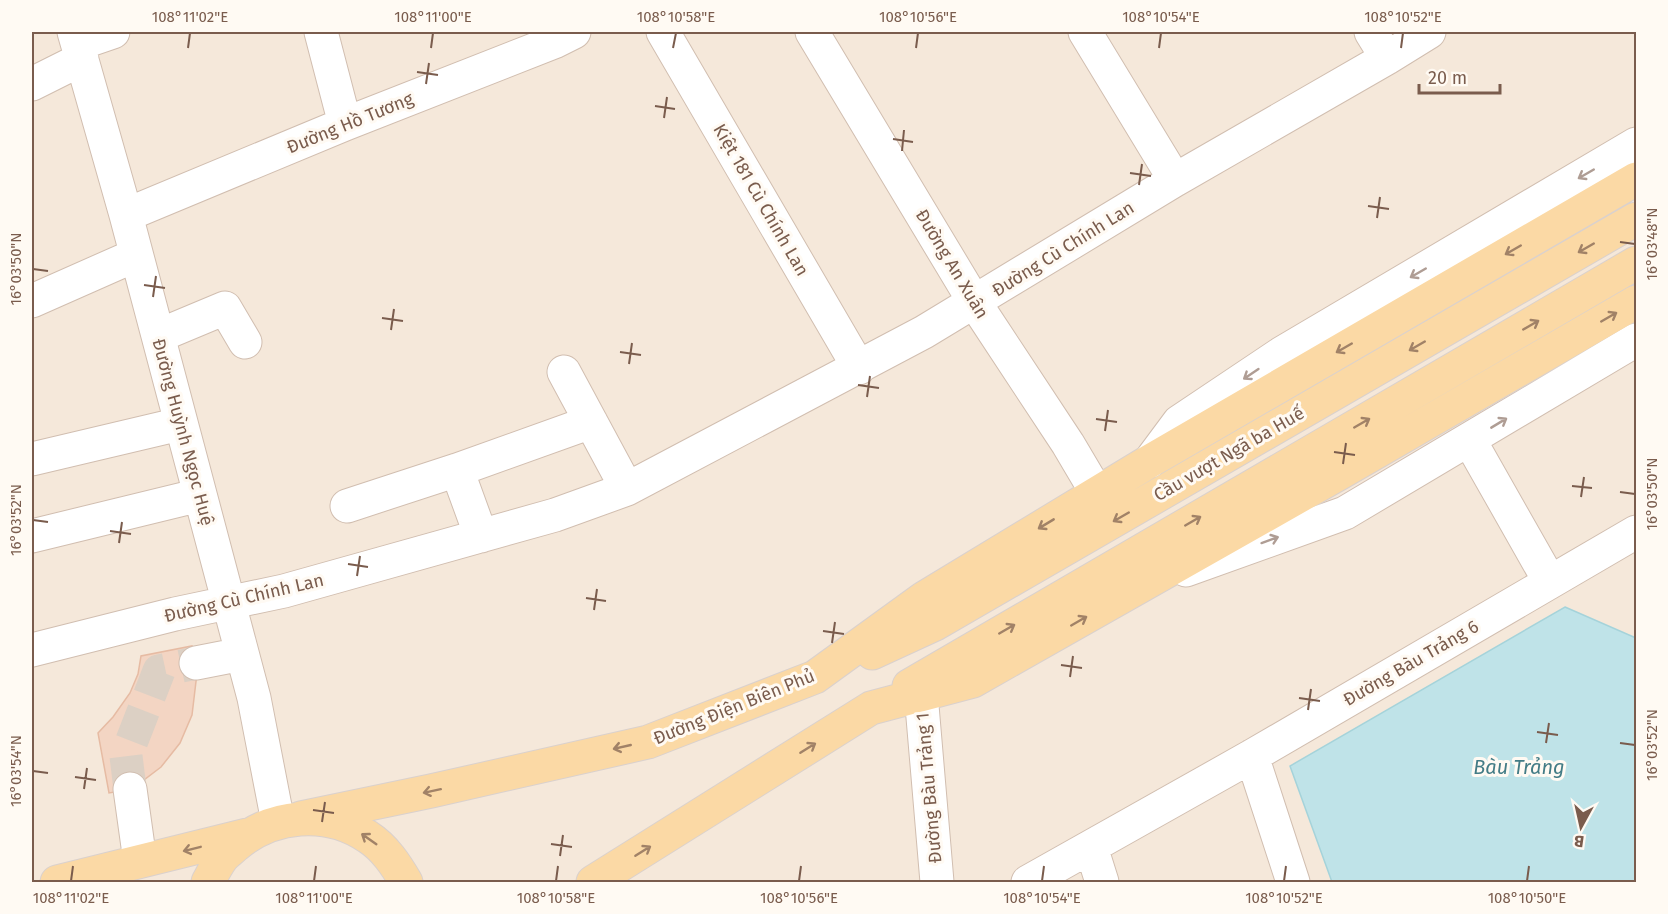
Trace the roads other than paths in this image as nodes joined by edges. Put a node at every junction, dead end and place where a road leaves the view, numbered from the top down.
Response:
1 (113, 32) edge
2 (321, 32) edge
3 (663, 32) edge
4 (812, 32) edge
5 (1085, 32) edge
6 (1429, 32) edge
7 (560, 35) edge
8 (78, 45) edge
9 (1379, 45) edge
10 (32, 84) edge
11 (345, 124) junction
12 (1636, 144) edge
13 (1636, 179) edge
14 (1175, 180) junction
15 (126, 215) junction
16 (1636, 219) edge
17 (136, 255) junction
18 (1636, 263) edge
19 (32, 301) edge
20 (1636, 302) edge
21 (975, 303) junction
22 (158, 336) junction
23 (1636, 340) edge
24 (245, 342) dead end
25 (859, 368) junction
26 (564, 372) dead end
27 (591, 422) junction
28 (180, 424) junction
29 (1470, 441) junction
30 (32, 459) edge
31 (1150, 461) junction
32 (457, 470) junction
33 (627, 489) junction
34 (1097, 493) junction
35 (200, 495) junction
36 (347, 506) dead end
37 (1636, 532) edge
38 (32, 536) edge
39 (481, 536) junction
40 (1550, 582) junction
41 (1136, 588) junction
42 (229, 602) junction
43 (32, 650) edge
44 (242, 654) junction
45 (196, 663) tunnel mouth
46 (815, 677) junction
47 (921, 694) junction
48 (871, 708) junction
49 (1252, 756) junction
50 (130, 789) tunnel mouth
51 (290, 820) junction
52 (248, 835) junction
53 (1091, 848) junction
54 (140, 861) junction
55 (57, 882) edge
56 (208, 882) edge
57 (406, 882) edge
58 (593, 882) edge
59 (937, 882) edge
60 (1028, 882) edge
61 (1102, 882) edge
62 (1293, 882) edge

1 - 8 street
2 - 11 street
3 - 25 street, Kiệt 181 Cù Chính Lan
4 - 21 street, Đường An Xuân
5 - 14 street
6 - 9 street, Đường Cù Chính Lan
7 - 11 street, Đường Hồ Tương
8 - 10 street
8 - 15 street, Đường Huỳnh Ngọc Huệ
9 - 14 street, Đường Cù Chính Lan
11 - 15 street, Đường Hồ Tương
12 -> 31 street
13 -> 31 main road, Cầu vượt Ngã ba Huế
14 - 21 street, Đường Cù Chính Lan
15 - 17 street, Đường Huỳnh Ngọc Huệ
16 -> 46 main road, Cầu vượt Ngã ba Huế
17 - 19 street
17 - 22 street, Đường Huỳnh Ngọc Huệ
48 -> 18 main road
41 -> 20 main road
21 - 25 street, Đường Cù Chính Lan
21 - 34 street, Đường An Xuân
22 - 24 street
22 - 28 street, Đường Huỳnh Ngọc Huệ
29 -> 23 street
25 - 33 street, Đường Cù Chính Lan
26 - 27 street
27 - 32 street
27 - 33 street
28 - 30 street
28 - 35 street, Đường Huỳnh Ngọc Huệ
29 - 40 street
41 -> 29 street
31 - 34 main road, Đường Điện Biên Phủ
32 - 36 street
32 - 39 street
33 - 39 street, Đường Cù Chính Lan
34 -> 46 main road, Đường Điện Biên Phủ
35 - 38 street
35 - 42 street, Đường Huỳnh Ngọc Huệ
37 - 40 street, Đường Bàu Trảng 6
39 - 42 street, Đường Cù Chính Lan
40 - 49 street, Đường Bàu Trảng 6
47 -> 41 main road
42 - 43 street, Đường Cù Chính Lan
42 - 44 street, Đường Huỳnh Ngọc Huệ
44 - 45 street
44 - 51 street, Đường Huỳnh Ngọc Huệ
46 -> 51 main road, Đường Điện Biên Phủ
47 - 48 main road
47 - 59 street, Đường Bàu Trảng 1
58 -> 48 main road
49 - 53 street, Đường Bàu Trảng 6
49 - 62 street
50 - 54 street
51 - 52 main road, Đường Điện Biên Phủ
57 -> 51 main road
52 -> 54 main road
52 - 56 main road
53 - 60 street, Đường Bàu Trảng 6
53 - 61 street
54 - 55 main road

